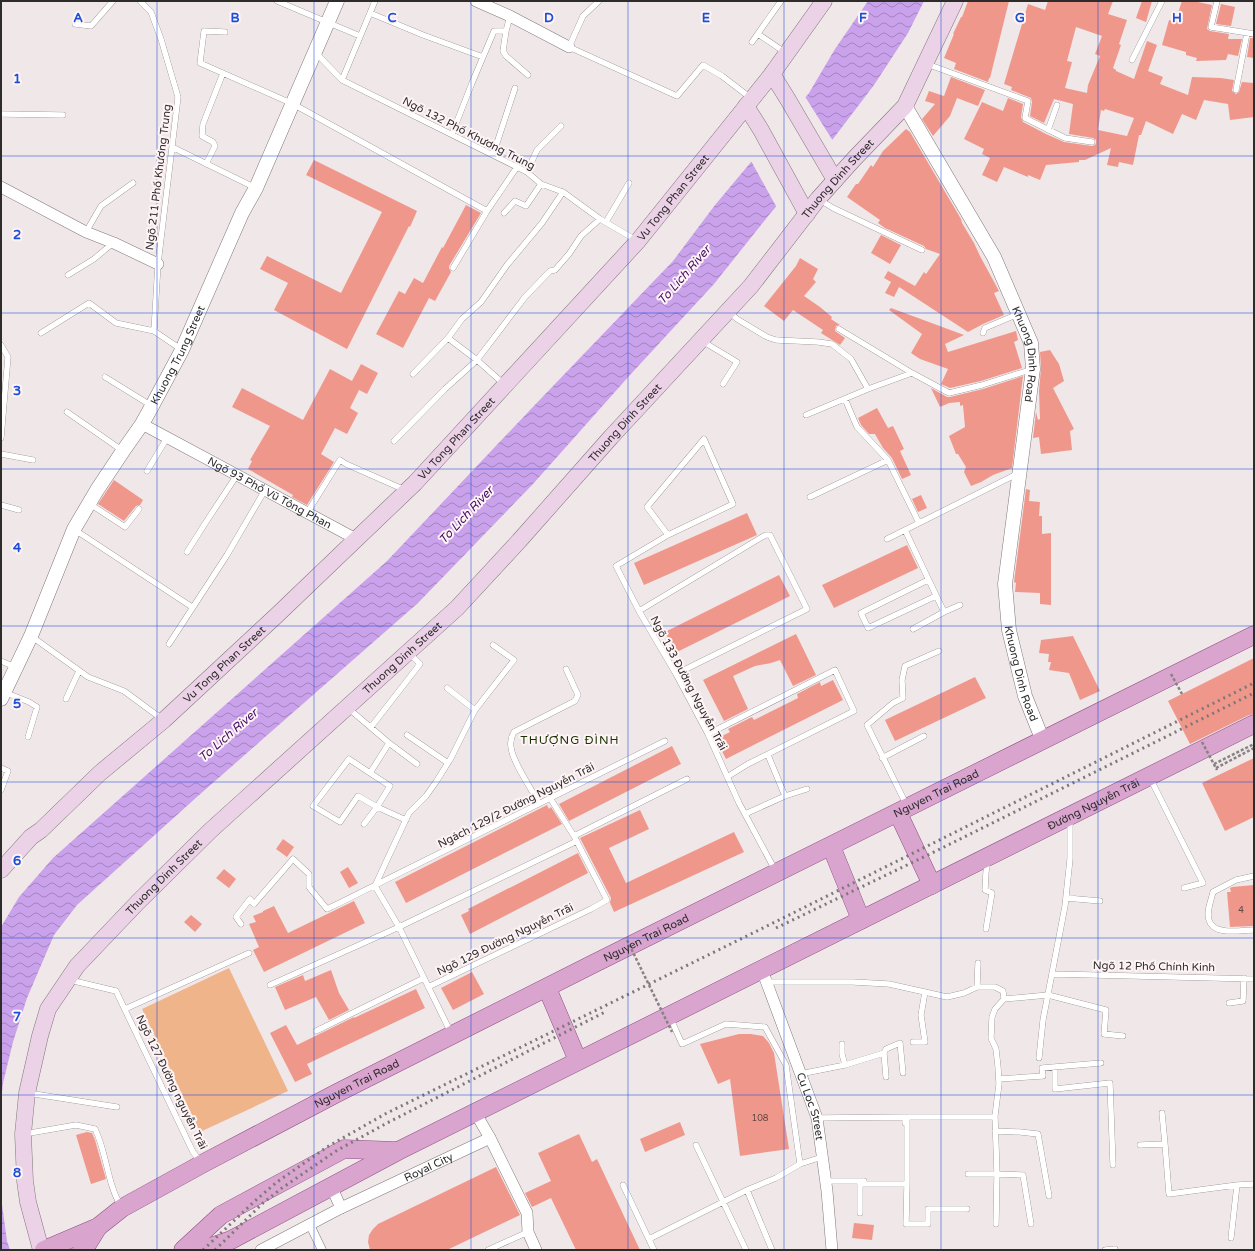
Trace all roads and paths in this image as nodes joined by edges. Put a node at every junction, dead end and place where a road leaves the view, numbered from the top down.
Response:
1 (113, 1) edge
2 (140, 1) edge
3 (277, 1) edge
4 (337, 1) edge
5 (375, 1) edge
6 (476, 1) edge
7 (599, 1) edge
8 (781, 1) edge
9 (824, 1) edge
10 (955, 1) edge
11 (1162, 1) edge
12 (1217, 1) edge
13 (370, 13) junction
14 (510, 16) junction
15 (328, 22) junction
16 (75, 24) dead end
17 (506, 31) junction
18 (225, 32) dead end
19 (1247, 33) junction
20 (758, 34) junction
21 (1254, 34) edge
22 (360, 36) junction
23 (752, 42) dead end
24 (569, 47) junction
25 (316, 52) junction
26 (786, 54) junction
27 (483, 57) junction
28 (1132, 60) dead end
29 (925, 63) junction
30 (223, 74) junction
31 (772, 74) junction
32 (528, 75) dead end
33 (342, 80) junction
34 (515, 88) dead end
35 (1236, 90) dead end
36 (749, 102) junction
37 (293, 104) junction
38 (1057, 105) dead end
39 (905, 106) junction
40 (1, 114) edge
41 (62, 115) dead end
42 (561, 126) dead end
43 (1048, 130) junction
44 (452, 134) junction
45 (1092, 142) dead end
46 (172, 147) junction
47 (493, 155) junction
48 (206, 164) junction
49 (517, 167) junction
50 (527, 172) junction
51 (835, 180) junction
52 (629, 182) dead end
53 (134, 184) dead end
54 (541, 184) junction
55 (1, 187) edge
56 (256, 188) junction
57 (563, 192) junction
58 (818, 199) junction
59 (487, 211) junction
60 (504, 213) dead end
61 (807, 214) junction
62 (600, 219) junction
63 (606, 222) junction
64 (86, 232) junction
65 (638, 241) junction
66 (114, 243) junction
67 (922, 250) dead end
68 (158, 264) junction
69 (453, 268) dead end
70 (68, 275) dead end
71 (728, 311) junction
72 (1018, 314) junction
73 (839, 329) dead end
74 (154, 331) junction
75 (41, 333) dead end
76 (983, 333) dead end
77 (448, 338) junction
78 (701, 340) junction
79 (1, 345) edge
80 (182, 350) junction
81 (477, 360) junction
82 (1033, 369) junction
83 (413, 374) dead end
84 (912, 374) junction
85 (105, 377) dead end
86 (723, 384) dead end
87 (505, 385) junction
88 (868, 389) junction
89 (845, 399) junction
90 (152, 406) junction
91 (67, 412) dead end
92 (806, 415) dead end
93 (142, 424) junction
94 (1, 438) edge
95 (167, 438) junction
96 (394, 442) dead end
97 (123, 451) junction
98 (1, 454) edge
99 (33, 460) dead end
100 (888, 460) junction
101 (147, 471) dead end
102 (1020, 473) junction
103 (237, 475) junction
104 (265, 490) junction
105 (407, 490) junction
106 (810, 497) dead end
107 (90, 504) junction
108 (1, 505) edge
109 (139, 509) dead end
110 (19, 510) dead end
111 (307, 513) junction
112 (918, 523) junction
113 (74, 529) junction
114 (905, 530) junction
115 (668, 535) junction
116 (887, 538) dead end
117 (356, 539) junction
118 (187, 552) dead end
119 (928, 580) junction
120 (936, 596) junction
121 (960, 605) dead end
122 (192, 607) junction
123 (639, 611) junction
124 (944, 612) junction
125 (913, 629) dead end
126 (1254, 635) edge
127 (31, 636) junction
128 (168, 644) dead end
129 (493, 645) dead end
130 (939, 651) dead end
131 (408, 652) junction
132 (1, 661) edge
133 (16, 667) junction
134 (566, 669) dead end
135 (79, 670) junction
136 (676, 674) junction
137 (1171, 674) dead end
138 (447, 688) dead end
139 (1182, 694) dead end
140 (2, 696) edge
141 (66, 699) dead end
142 (346, 707) junction
143 (475, 710) junction
144 (164, 720) junction
145 (1254, 724) edge
146 (371, 727) junction
147 (708, 734) junction
148 (408, 735) dead end
149 (924, 736) dead end
150 (28, 737) dead end
151 (664, 741) dead end
152 (1042, 741) junction
153 (1202, 742) dead end
154 (389, 743) junction
155 (1254, 744) edge
156 (1254, 748) edge
157 (768, 755) junction
158 (882, 758) junction
159 (448, 762) junction
160 (417, 764) dead end
161 (1215, 766) junction
162 (1, 768) edge
163 (370, 772) junction
164 (1149, 776) junction
165 (727, 777) junction
166 (687, 779) dead end
167 (807, 789) dead end
168 (1, 790) edge
169 (785, 796) junction
170 (550, 798) junction
171 (539, 803) junction
172 (377, 807) junction
173 (903, 810) junction
174 (746, 814) junction
175 (1070, 816) junction
176 (406, 820) junction
177 (364, 824) dead end
178 (41, 830) junction
179 (575, 839) junction
180 (831, 846) junction
181 (989, 856) junction
182 (1, 870) edge
183 (777, 874) junction
184 (1254, 876) edge
185 (1, 883) edge
186 (932, 884) junction
187 (376, 886) junction
188 (1184, 888) dead end
189 (1066, 898) junction
190 (1100, 901) dead end
191 (861, 920) junction
192 (241, 924) dead end
193 (399, 927) junction
194 (986, 929) dead end
195 (1254, 930) edge
196 (627, 940) dead end
197 (249, 953) dead end
198 (978, 963) dead end
199 (1053, 974) junction
200 (764, 976) junction
201 (69, 978) junction
202 (424, 978) junction
203 (1244, 978) junction
204 (1254, 979) edge
205 (270, 985) dead end
206 (428, 987) junction
207 (977, 987) junction
208 (547, 988) junction
209 (925, 992) junction
210 (1048, 995) junction
211 (1004, 999) junction
212 (1229, 1003) dead end
213 (125, 1009) junction
214 (671, 1024) junction
215 (316, 1031) dead end
216 (452, 1035) junction
217 (1123, 1036) dead end
218 (913, 1042) dead end
219 (842, 1044) dead end
220 (884, 1053) junction
221 (1039, 1058) dead end
222 (578, 1061) junction
223 (1101, 1063) dead end
224 (845, 1065) junction
225 (1055, 1067) junction
226 (904, 1073) dead end
227 (800, 1074) junction
228 (886, 1077) dead end
229 (999, 1079) junction
230 (27, 1093) junction
231 (117, 1106) dead end
232 (476, 1112) junction
233 (1162, 1113) dead end
234 (995, 1117) junction
235 (817, 1118) junction
236 (995, 1130) junction
237 (23, 1134) junction
238 (490, 1138) junction
239 (696, 1144) dead end
240 (1165, 1144) junction
241 (1140, 1146) dead end
242 (398, 1151) junction
243 (822, 1157) junction
244 (202, 1164) junction
245 (800, 1164) junction
246 (1113, 1165) dead end
247 (968, 1174) dead end
248 (997, 1174) junction
249 (826, 1181) junction
250 (905, 1183) junction
251 (1254, 1184) edge
252 (623, 1185) dead end
253 (1237, 1185) junction
254 (331, 1186) junction
255 (747, 1190) junction
256 (1048, 1196) dead end
257 (723, 1202) junction
258 (122, 1208) junction
259 (341, 1208) junction
260 (966, 1209) dead end
261 (860, 1213) dead end
262 (996, 1224) dead end
263 (1031, 1224) dead end
264 (310, 1225) junction
265 (98, 1227) junction
266 (528, 1232) junction
267 (1231, 1238) dead end
268 (649, 1239) junction
269 (264, 1249) edge
270 (1115, 1249) dead end
271 (42, 1250) edge
272 (82, 1250) edge
273 (183, 1250) edge
274 (202, 1250) edge
275 (322, 1250) edge
276 (488, 1250) edge
277 (536, 1250) edge
278 (654, 1250) edge
279 (746, 1250) edge
280 (772, 1250) edge
281 (832, 1250) edge
282 (1105, 1250) edge

1 - 16 lane
2 - 46 lane, Ngõ 211 Phố Khương Trung
3 - 15 lane
4 - 15 street, Khuong Trung Street
5 - 13 lane
6 - 14 street
7 - 24 lane
8 - 20 lane
9 - 26 main road, Vu Tong Phan Street
10 - 29 main road
11 - 28 lane
12 - 19 lane
13 - 22 lane
13 - 27 lane
14 - 17 lane
14 - 24 street
15 - 22 lane
15 - 25 street, Khuong Trung Street
17 - 27 lane
17 - 32 lane
18 - 30 lane
19 - 21 lane
19 - 35 lane
20 - 23 lane
20 - 26 lane
22 - 33 lane
24 - 36 lane
25 - 33 lane, Ngõ 132 Phố Khương Trung
25 - 37 street, Khuong Trung Street
26 - 31 main road, Vu Tong Phan Street
27 - 44 lane
29 - 39 main road
29 - 43 lane
30 - 37 lane
30 - 48 lane
31 - 36 main road, Vu Tong Phan Street
31 - 51 main road
33 - 44 lane, Ngõ 132 Phố Khương Trung
34 - 47 lane
36 - 61 main road
36 - 65 main road, Vu Tong Phan Street
37 - 56 street, Khuong Trung Street
37 - 59 lane
38 - 43 lane
39 - 51 main road, Thuong Dinh Street
39 - 72 street, Khuong Dinh Road
40 - 41 lane
42 - 50 lane
43 - 45 lane
44 - 47 lane, Ngõ 132 Phố Khương Trung
46 - 48 lane
46 - 68 lane, Ngõ 211 Phố Khương Trung
47 - 49 lane, Ngõ 132 Phố Khương Trung
48 - 56 lane
49 - 50 lane, Ngõ 132 Phố Khương Trung
49 - 59 lane
50 - 54 lane, Ngõ 132 Phố Khương Trung
51 - 58 main road, Thuong Dinh Street
52 - 63 lane
53 - 64 lane
54 - 57 lane, Ngõ 132 Phố Khương Trung
54 - 60 lane
55 - 64 street
56 - 80 street, Khuong Trung Street
57 - 62 lane, Ngõ 132 Phố Khương Trung
57 - 77 lane
58 - 61 main road, Thuong Dinh Street
58 - 67 lane
59 - 69 lane
61 - 71 main road, Thuong Dinh Street
62 - 63 lane, Ngõ 132 Phố Khương Trung
62 - 81 lane
63 - 65 lane, Ngõ 132 Phố Khương Trung
64 - 66 street
65 - 87 main road, Vu Tong Phan Street
66 - 68 street
66 - 70 lane
68 - 74 lane, Ngõ 211 Phố Khương Trung
71 - 78 main road, Thuong Dinh Street
71 - 88 lane
72 - 76 lane
72 - 82 street, Khuong Dinh Road
73 - 84 lane
74 - 75 lane
74 - 80 lane
77 - 81 lane
77 - 83 lane
78 - 86 lane
78 - 131 main road, Thuong Dinh Street
79 - 94 lane
80 - 90 street, Khuong Trung Street
81 - 87 lane
81 - 96 lane
82 - 84 lane
82 - 102 street, Khuong Dinh Road
84 - 88 lane
85 - 90 lane
87 - 105 main road, Vu Tong Phan Street
88 - 89 lane
89 - 92 lane
89 - 100 lane
90 - 93 street, Khuong Trung Street
91 - 97 lane
93 - 95 street, Ngõ 93 Phố Vũ Tông Phan
93 - 97 street, Khuong Trung Street
95 - 101 lane
95 - 103 street, Ngõ 93 Phố Vũ Tông Phan
97 - 107 street, Khuong Trung Street
98 - 99 lane
100 - 106 lane
100 - 112 lane
102 - 112 lane
102 - 152 street, Khuong Dinh Road
103 - 104 street, Ngõ 93 Phố Vũ Tông Phan
103 - 118 lane
104 - 111 street, Ngõ 93 Phố Vũ Tông Phan
104 - 122 lane
105 - 111 lane
105 - 117 main road, Vu Tong Phan Street
107 - 109 lane
107 - 113 street, Khuong Trung Street
108 - 110 lane
111 - 117 street, Ngõ 93 Phố Vũ Tông Phan
112 - 114 lane
113 - 122 lane
113 - 127 street, Khuong Trung Street
114 - 116 lane
114 - 119 lane
115 - 115 lane
115 - 123 lane, Ngõ 133 Đường Nguyễn Trãi
117 - 144 main road, Vu Tong Phan Street
119 - 120 lane
119 - 120 lane
120 - 124 lane
121 - 124 lane
122 - 128 lane
123 - 136 lane, Ngõ 133 Đường Nguyễn Trãi
123 - 136 lane
124 - 125 lane
126 - 152 main road, Nguyen Trai Road
127 - 133 street, Khuong Trung Street
127 - 135 lane
129 - 143 lane
130 - 158 lane
131 - 142 main road, Thuong Dinh Street
131 - 146 lane
132 - 133 lane
133 - 140 street, Khuong Trung Street
134 - 171 lane
135 - 141 lane
135 - 144 lane
136 - 147 lane, Ngõ 133 Đường Nguyễn Trãi
137 - 139 path, bridge
138 - 143 lane
140 - 150 lane
142 - 146 lane
142 - 201 main road, Thuong Dinh Street
143 - 159 lane
144 - 178 main road, Vu Tong Phan Street
145 - 164 main road, Đường Nguyễn Trãi
146 - 154 lane
147 - 157 lane
147 - 165 lane, Ngõ 133 Đường Nguyễn Trãi
148 - 159 lane
149 - 158 lane
151 - 170 lane, Ngách 129/2 Đường Nguyễn Trãi
152 - 173 main road, Nguyen Trai Road
153 - 161 path, bridge
154 - 160 lane
154 - 163 lane
155 - 161 path
156 - 161 path
157 - 165 lane
157 - 169 lane
158 - 173 lane
159 - 176 lane
162 - 168 lane
163 - 172 lane
163 - 172 lane
164 - 175 main road, Đường Nguyễn Trãi
164 - 188 lane
165 - 174 lane, Ngõ 133 Đường Nguyễn Trãi
166 - 179 lane
167 - 169 lane
169 - 174 lane
170 - 171 lane, Ngách 129/2 Đường Nguyễn Trãi
170 - 179 lane
171 - 187 lane, Ngách 129/2 Đường Nguyễn Trãi
172 - 176 lane
172 - 177 lane
173 - 180 main road, Nguyen Trai Road
173 - 186 main road
174 - 183 lane, Ngõ 133 Đường Nguyễn Trãi
175 - 181 main road, Đường Nguyễn Trãi
175 - 189 lane
176 - 187 lane
178 - 182 main road, Vu Tong Phan Street
178 - 185 main road, Vu Tong Phan Street
179 - 193 lane
179 - 206 lane, Ngõ 129 Đường Nguyễn Trãi
180 - 183 main road, Nguyen Trai Road
180 - 191 main road
181 - 186 main road, Đường Nguyễn Trãi
181 - 194 lane
183 - 208 main road, Nguyen Trai Road
184 - 195 lane
186 - 191 main road
187 - 192 lane, Ngách 129/2 Đường Nguyễn Trãi
187 - 193 lane, Ngõ 129 Đường Nguyễn Trãi
189 - 190 lane
189 - 199 lane
191 - 200 main road
193 - 202 lane, Ngõ 129 Đường Nguyễn Trãi
193 - 205 lane
196 - 214 path, bridge
197 - 213 lane
198 - 207 lane
199 - 203 lane, Ngõ 12 Phố Chính Kinh
199 - 210 lane
200 - 209 lane
200 - 214 main road
200 - 227 street, Cu Loc Street
201 - 213 lane, Ngõ 127 Đường nguyễn Trãi
201 - 230 main road, Thuong Dinh Street
202 - 206 lane, Ngõ 129 Đường Nguyễn Trãi
202 - 215 lane
203 - 204 lane, Ngõ 12 Phố Chính Kinh
203 - 212 lane
206 - 216 lane, Ngõ 129 Đường Nguyễn Trãi
207 - 209 lane
207 - 211 lane
208 - 216 main road, Nguyen Trai Road
208 - 222 main road
209 - 218 lane
210 - 211 lane
210 - 217 lane
210 - 221 lane
211 - 229 lane
213 - 244 lane, Ngõ 127 Đường nguyễn Trãi
214 - 222 main road
214 - 245 lane
216 - 244 main road, Nguyen Trai Road
219 - 224 lane
220 - 224 lane
220 - 226 lane
220 - 228 lane
222 - 232 main road
223 - 225 lane
224 - 227 lane
225 - 229 lane
225 - 246 lane
227 - 235 street, Cu Loc Street
229 - 234 lane
230 - 231 lane
230 - 237 main road, Thuong Dinh Street
232 - 238 street
232 - 242 main road
233 - 240 lane
234 - 236 lane
234 - 250 lane
235 - 243 street, Cu Loc Street
235 - 250 lane
236 - 248 lane
236 - 256 lane
237 - 258 lane
237 - 271 main road, Thuong Dinh Street
238 - 259 street, Royal City
238 - 266 street
239 - 257 lane
240 - 241 lane
240 - 253 lane
242 - 254 main road
242 - 273 main road
243 - 245 lane
243 - 249 street, Cu Loc Street
244 - 258 main road, Nguyen Trai Road
245 - 255 lane
247 - 248 lane
248 - 262 lane
248 - 263 lane
249 - 250 lane
249 - 281 street, Cu Loc Street
250 - 260 lane
250 - 261 lane
251 - 253 lane
252 - 268 lane
253 - 267 lane
254 - 259 street
254 - 274 main road
255 - 257 lane
255 - 280 lane
257 - 268 lane
257 - 279 lane
258 - 265 main road, Nguyen Trai Road
259 - 264 street, Royal City
264 - 269 street, Royal City
264 - 275 street
265 - 271 main road, Nguyen Trai Road
265 - 272 main road
266 - 276 lane
266 - 277 street
268 - 278 lane
270 - 282 lane

